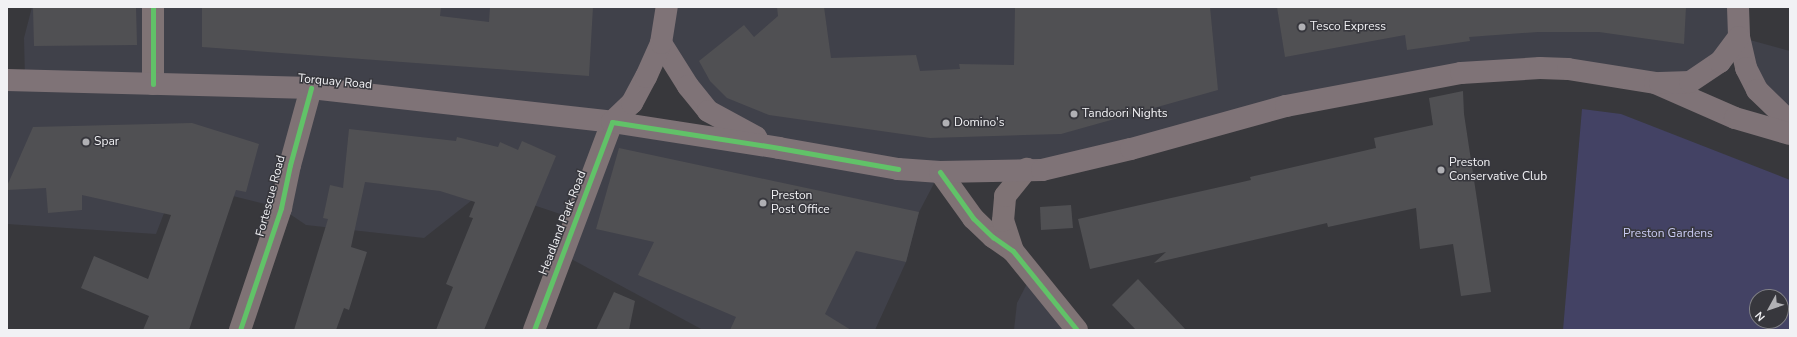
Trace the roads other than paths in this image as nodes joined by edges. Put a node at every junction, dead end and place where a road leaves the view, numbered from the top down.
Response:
1 (153, 7) edge
2 (667, 7) edge
3 (1738, 7) edge
4 (1739, 37) junction
5 (661, 43) junction
6 (7, 80) edge
7 (1655, 83) junction
8 (153, 84) junction
9 (311, 88) junction
10 (612, 122) junction
11 (1790, 122) edge
12 (1790, 134) edge
13 (779, 148) junction
14 (1027, 169) junction
15 (940, 172) junction
16 (1013, 251) junction
17 (240, 330) edge
18 (534, 330) edge
19 (1077, 330) edge

1 - 8 street
2 - 5 main road
3 - 4 main road
4 - 7 main road
4 - 11 main road
5 - 10 main road
5 - 13 main road
6 - 8 main road, Torquay Road
7 - 12 main road
7 - 14 main road
8 - 9 main road, Torquay Road
9 - 10 main road, Torquay Road
9 - 17 street, Fortescue Road
10 - 13 main road, Torquay Road
10 - 18 street, Headland Park Road
13 - 15 main road
14 - 15 main road
14 - 16 street
15 - 16 street
16 - 19 street

